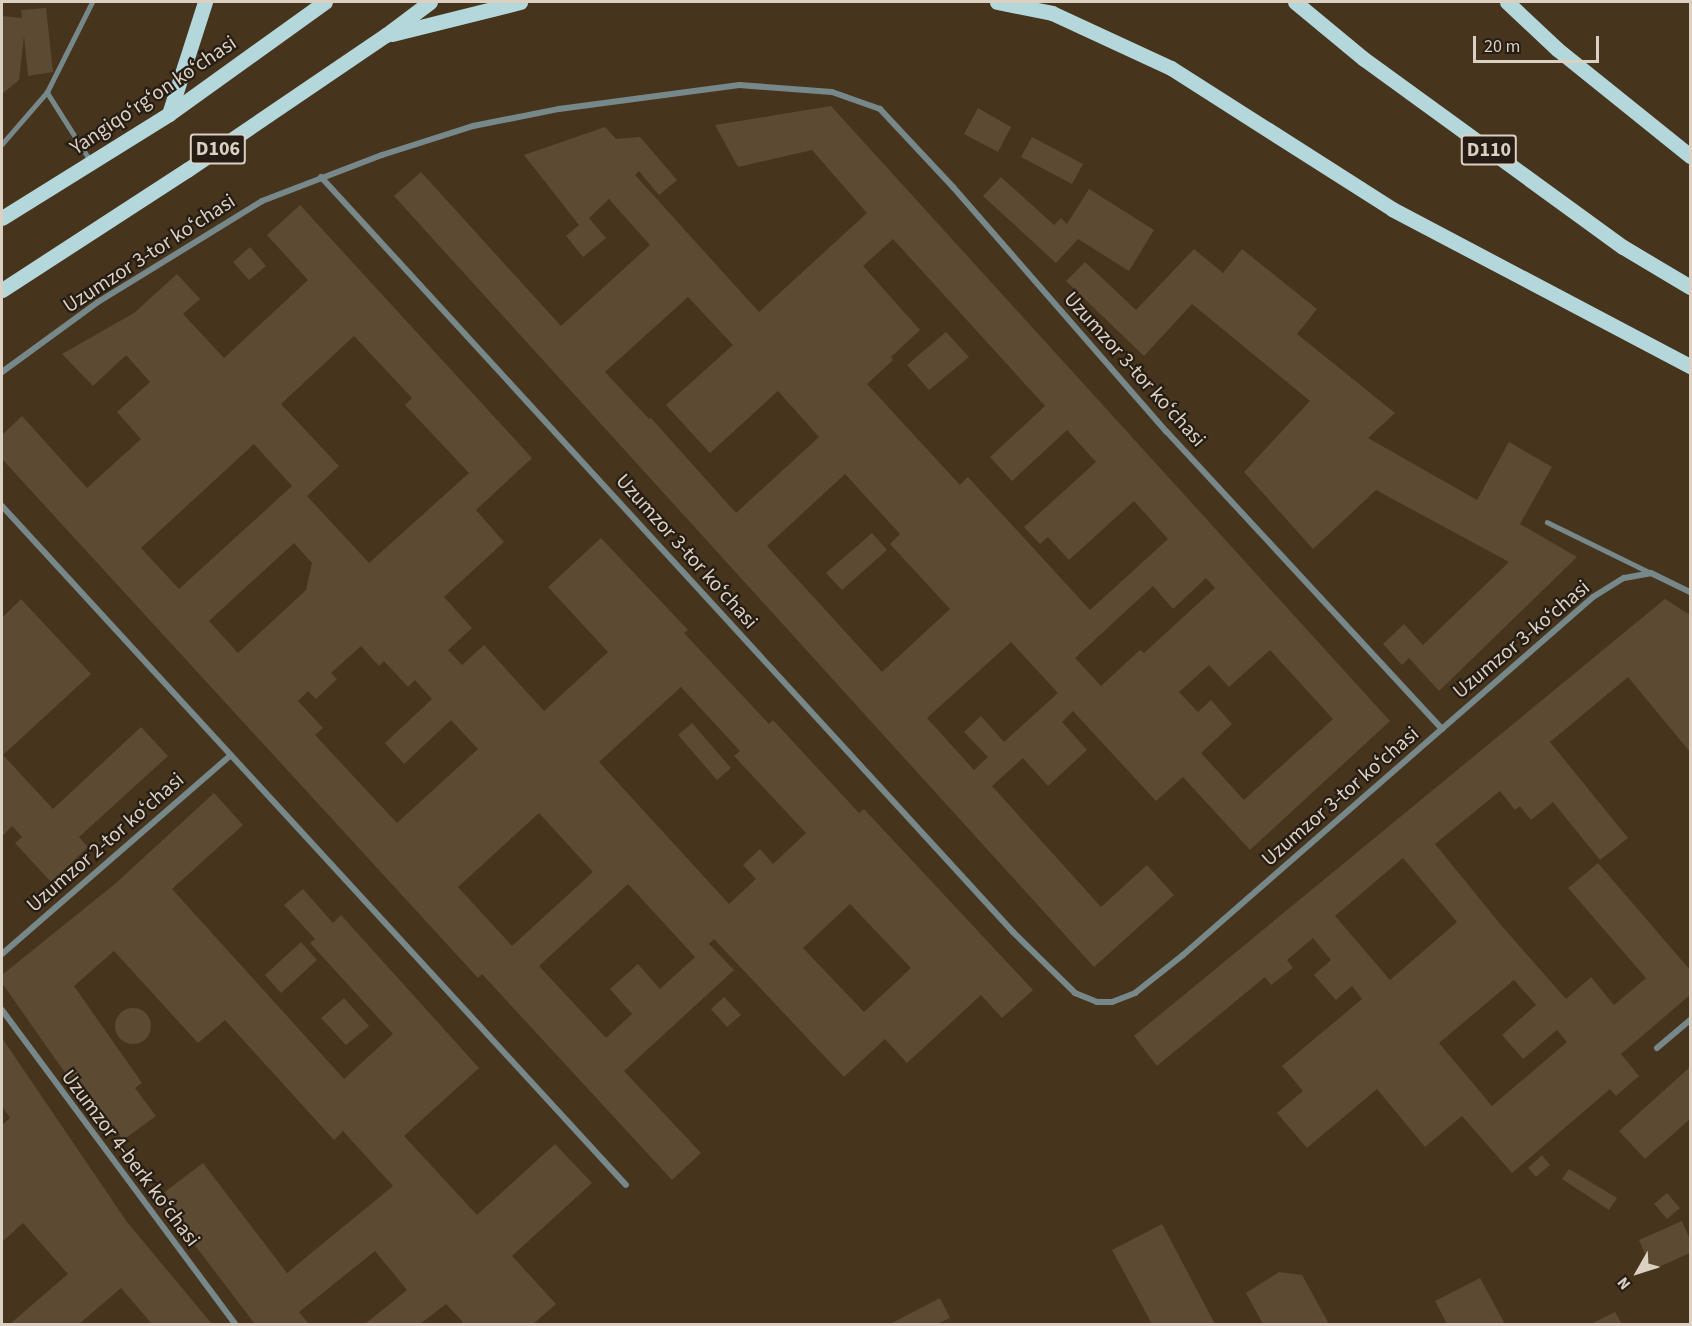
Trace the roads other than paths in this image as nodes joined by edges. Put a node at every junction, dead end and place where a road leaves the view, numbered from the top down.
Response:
1 (92, 2) edge
2 (205, 2) edge
3 (324, 2) edge
4 (430, 2) edge
5 (520, 2) edge
6 (997, 2) edge
7 (1295, 2) edge
8 (1507, 2) edge
9 (386, 35) junction
10 (48, 92) junction
11 (169, 114) junction
12 (2, 144) edge
13 (1690, 156) edge
14 (91, 162) junction
15 (321, 177) junction
16 (2, 218) edge
17 (1690, 287) edge
18 (2, 290) edge
19 (1690, 366) edge
20 (2, 372) edge
21 (2, 506) edge
22 (1547, 522) dead end
23 (1651, 573) junction
24 (1690, 592) edge
25 (1442, 729) junction
26 (231, 755) junction
27 (2, 954) edge
28 (2, 1010) edge
29 (1690, 1020) edge
30 (1657, 1048) dead end
31 (626, 1185) dead end
32 (235, 1324) edge

1 - 10 lane
2 - 11 main road
3 - 11 main road, Yangiqoʻrgʻon koʻchasi / D106
4 - 9 main road, D106
5 - 9 main road
6 - 19 main road
7 - 17 main road, D110
8 - 13 main road
9 - 18 main road, D106
10 - 12 lane
10 - 14 lane
11 - 14 main road, Yangiqoʻrgʻon koʻchasi / D106
14 - 16 main road, Yangiqoʻrgʻon koʻchasi / D106
15 - 20 street, Uzumzor 3-tor koʻchasi
15 - 25 street, Uzumzor 3-tor koʻchasi
15 - 25 street, Uzumzor 3-tor koʻchasi
21 - 26 street
22 - 23 lane
23 - 24 street
23 - 25 street, Uzumzor 3-koʻchasi
26 - 27 street, Uzumzor 2-tor koʻchasi
26 - 31 street
28 - 32 street, Uzumzor 4-berk koʻchasi
29 - 30 street

